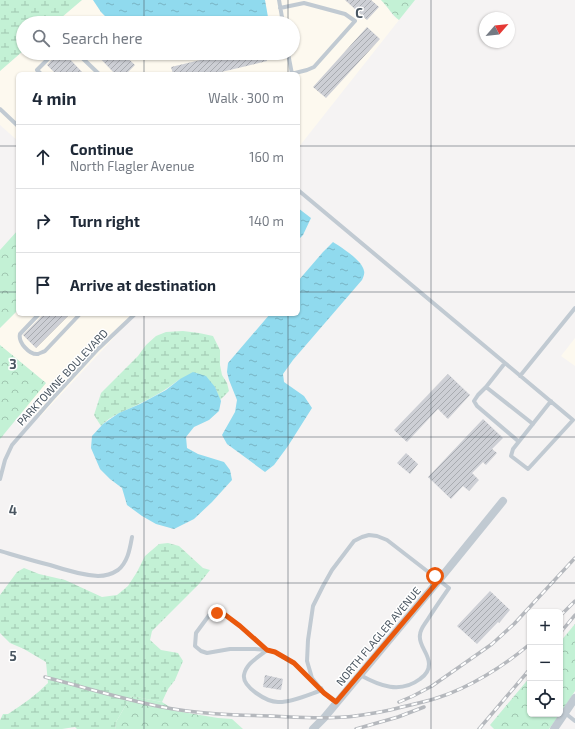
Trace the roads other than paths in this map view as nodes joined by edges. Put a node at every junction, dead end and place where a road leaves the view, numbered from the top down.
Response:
1 (279, 0) edge
2 (280, 8) junction
3 (281, 16) edge
4 (47, 60) edge
5 (84, 60) edge
6 (289, 60) edge
7 (40, 72) edge
8 (97, 72) edge
9 (292, 72) edge
10 (300, 72) edge
11 (0, 108) edge
12 (16, 124) edge
13 (300, 192) edge
14 (575, 308) edge
15 (37, 316) edge
16 (78, 316) edge
17 (133, 316) edge
18 (505, 363) junction
19 (520, 376) junction
20 (486, 387) junction
21 (551, 401) junction
22 (532, 424) junction
23 (518, 441) junction
24 (2, 463) edge
25 (0, 479) edge
26 (503, 501) dead end
27 (132, 537) dead end
28 (0, 551) edge
29 (439, 580) junction
30 (267, 650) junction
31 (360, 675) junction
32 (322, 690) junction
33 (575, 698) edge
34 (336, 702) junction
35 (565, 713) junction
36 (575, 721) edge
37 (313, 729) edge
38 (554, 729) edge

1 - 2 lane
2 - 3 lane
2 - 10 lane
4 - 7 lane
5 - 8 lane
6 - 9 lane
11 - 12 lane
13 - 18 lane
14 - 19 lane
15 - 16 lane
17 - 24 lane, PARKTOWNE BOULEVARD
18 - 19 lane
18 - 20 lane
19 - 21 lane
20 - 22 lane
20 - 23 lane
21 - 22 lane
21 - 23 lane
22 - 23 lane
24 - 25 lane, PARKTOWNE BOULEVARD
26 - 29 street, NORTH FLAGLER AVENUE
27 - 28 lane
29 - 31 street, NORTH FLAGLER AVENUE
29 - 31 lane
29 - 32 lane
30 - 30 lane
30 - 32 lane
30 - 32 lane
31 - 34 street, NORTH FLAGLER AVENUE
32 - 34 lane
33 - 35 street
34 - 37 street, NORTH FLAGLER AVENUE
35 - 36 lane
35 - 38 street

